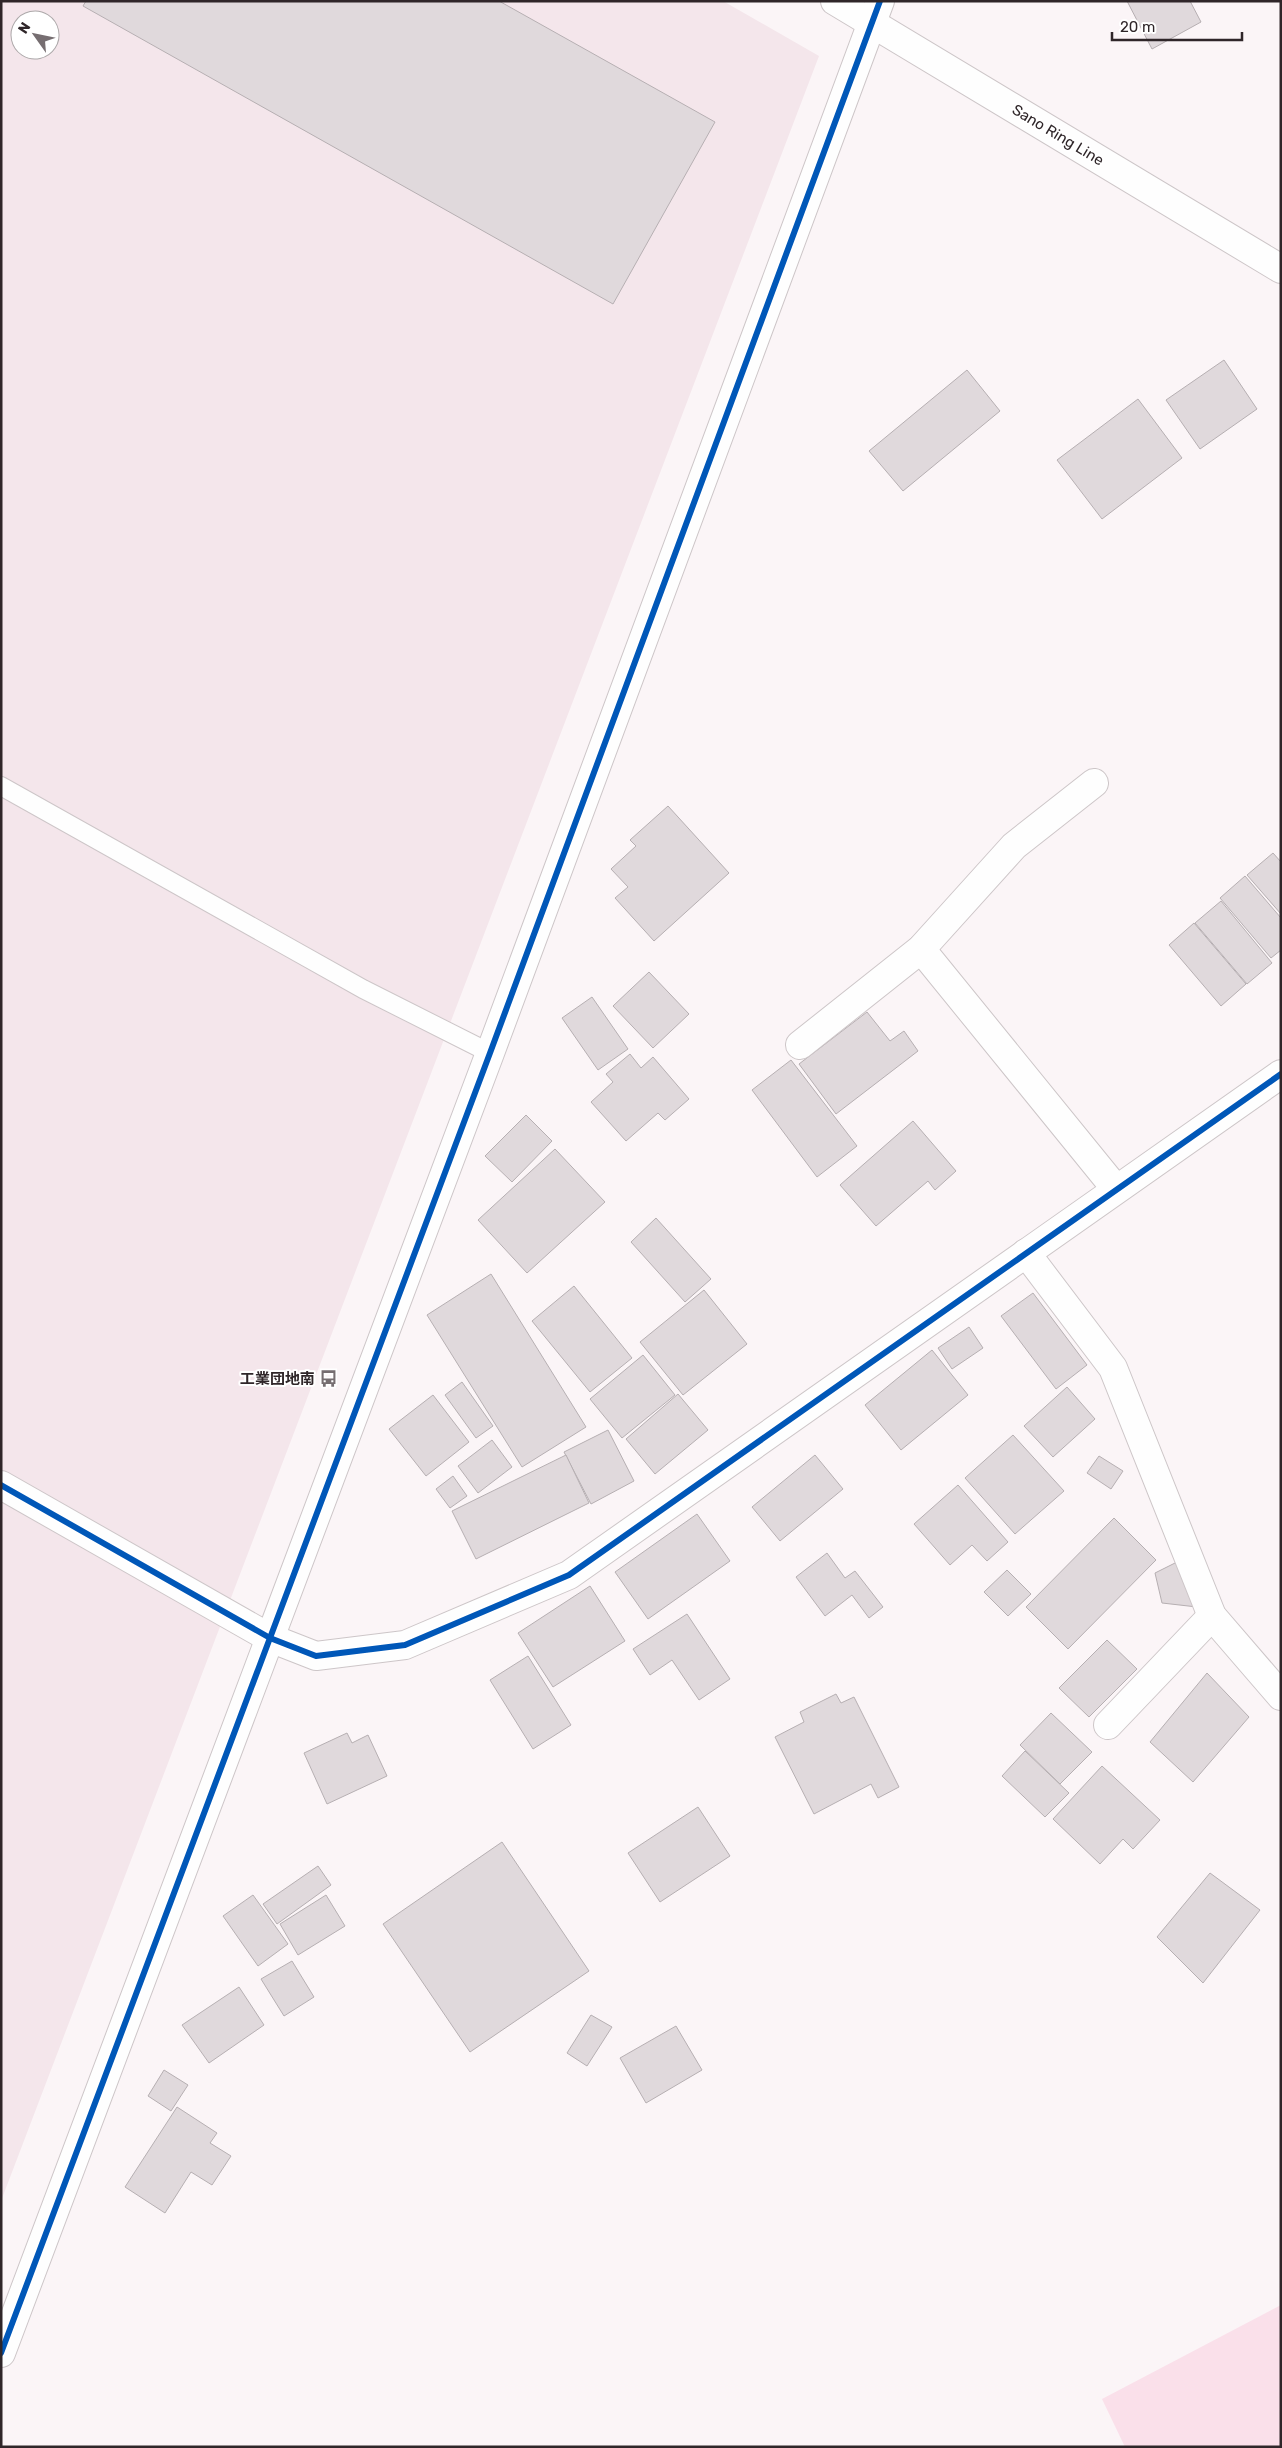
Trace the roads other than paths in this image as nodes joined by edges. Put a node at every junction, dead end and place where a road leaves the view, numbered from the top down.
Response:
1 (835, 1) edge
2 (876, 12) edge
3 (1281, 269) edge
4 (1094, 783) dead end
5 (1, 786) edge
6 (921, 950) junction
7 (800, 1045) dead end
8 (490, 1053) junction
9 (1281, 1074) edge
10 (1116, 1190) junction
11 (1026, 1253) junction
12 (1, 1485) edge
13 (1212, 1616) junction
14 (270, 1638) junction
15 (1281, 1696) edge
16 (1108, 1725) dead end
17 (1, 2353) edge

1 - 2 street, Sano Ring Line
2 - 3 street, Sano Ring Line
2 - 8 street
4 - 6 street
5 - 8 lane
6 - 7 street
6 - 10 street
8 - 14 street
9 - 10 street
10 - 11 street
11 - 13 street
11 - 14 street
12 - 14 street
13 - 15 street
13 - 16 street
14 - 17 street

